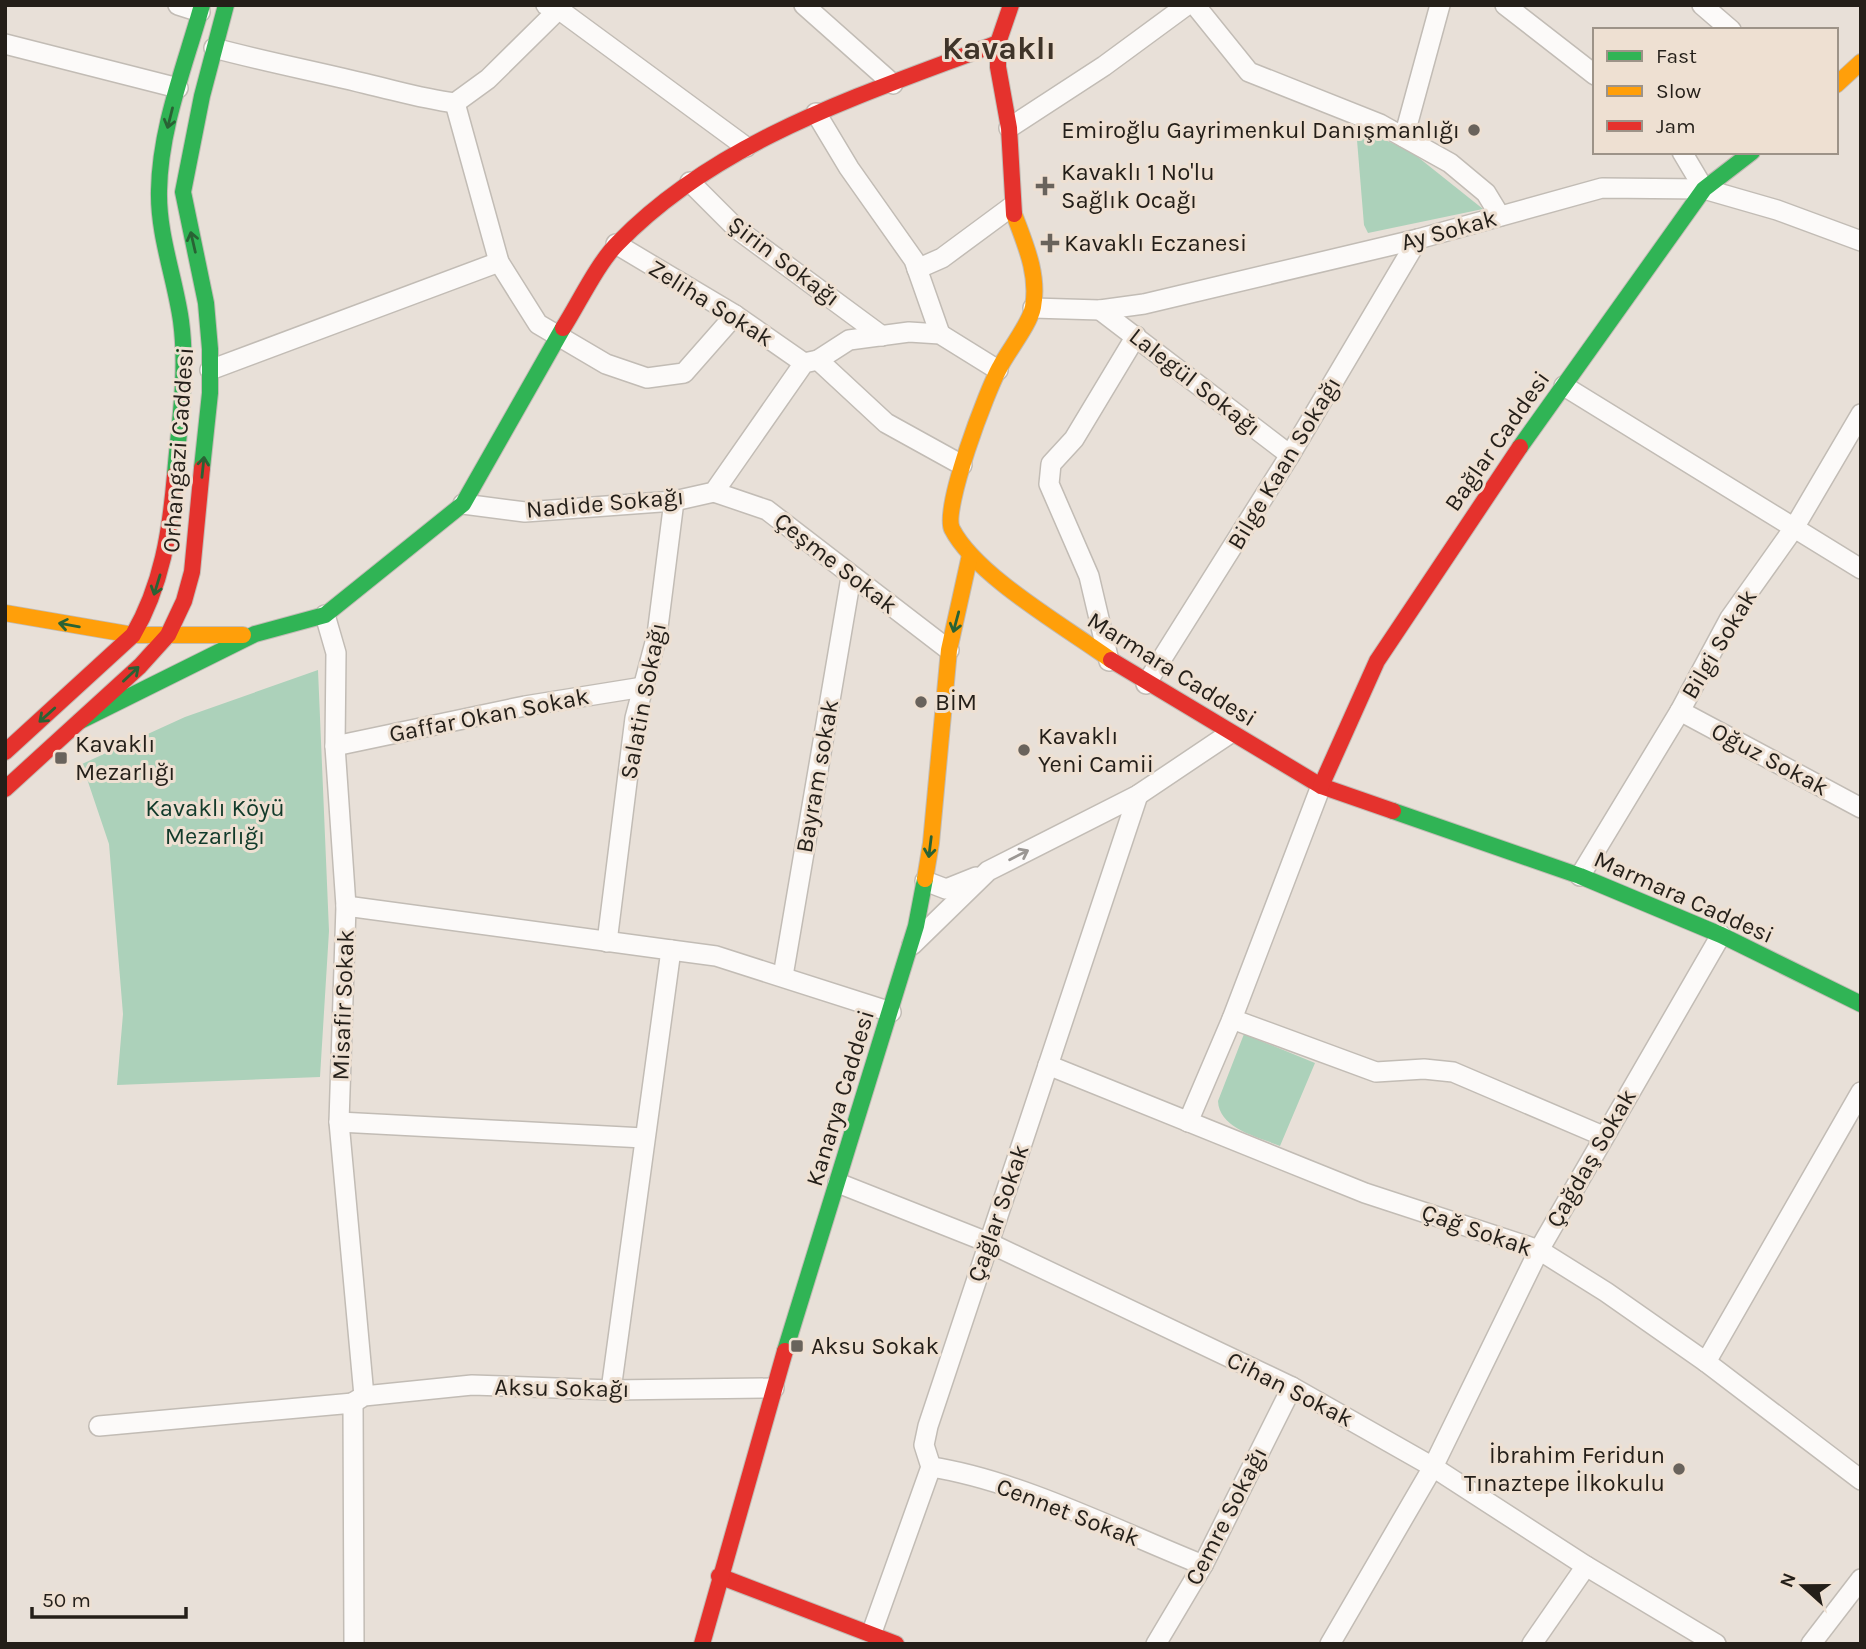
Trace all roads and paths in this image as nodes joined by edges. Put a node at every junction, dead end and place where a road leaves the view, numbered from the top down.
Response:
1 (178, 5) edge
2 (226, 5) edge
3 (804, 5) edge
4 (1011, 5) edge
5 (1187, 5) edge
6 (1195, 5) edge
7 (1440, 5) edge
8 (1505, 5) edge
9 (1702, 5) edge
10 (557, 7) edge
11 (201, 9) edge
12 (1729, 28) edge
13 (998, 43) junction
14 (5, 44) edge
15 (214, 48) junction
16 (1861, 62) edge
17 (1593, 73) edge
18 (1838, 83) edge
19 (893, 84) junction
20 (178, 88) junction
21 (455, 103) junction
22 (816, 113) junction
23 (1009, 128) junction
24 (1404, 137) junction
25 (746, 147) junction
26 (1683, 154) edge
27 (1749, 154) edge
28 (690, 182) junction
29 (1703, 189) junction
30 (1011, 207) junction
31 (1500, 216) junction
32 (1418, 239) junction
33 (1861, 241) edge
34 (616, 244) junction
35 (499, 262) junction
36 (917, 269) junction
37 (1033, 308) junction
38 (1100, 310) junction
39 (735, 315) junction
40 (940, 334) junction
41 (559, 335) junction
42 (882, 336) junction
43 (1136, 336) junction
44 (811, 361) junction
45 (210, 370) junction
46 (998, 370) junction
47 (1564, 386) junction
48 (1861, 414) edge
49 (1290, 454) junction
50 (962, 465) junction
51 (714, 492) junction
52 (674, 501) junction
53 (463, 504) junction
54 (1794, 528) junction
55 (970, 555) junction
56 (1861, 569) edge
57 (851, 577) junction
58 (190, 581) junction
59 (5, 613) edge
60 (325, 615) junction
61 (255, 634) junction
62 (133, 635) junction
63 (168, 635) junction
64 (948, 650) junction
65 (1109, 660) junction
66 (1146, 684) junction
67 (643, 687) junction
68 (1680, 711) junction
69 (80, 721) junction
70 (1229, 734) junction
71 (335, 746) junction
72 (5, 752) edge
73 (1321, 786) junction
74 (5, 789) edge
75 (1138, 795) junction
76 (1861, 808) edge
77 (988, 872) junction
78 (1580, 876) junction
79 (925, 881) junction
80 (346, 906) junction
81 (1721, 935) junction
82 (607, 942) junction
83 (911, 946) junction
84 (671, 950) junction
85 (783, 976) junction
86 (1861, 1004) edge
87 (891, 1012) junction
88 (1233, 1019) junction
89 (1048, 1065) junction
90 (1861, 1092) edge
91 (339, 1122) junction
92 (1188, 1122) junction
93 (1603, 1136) junction
94 (644, 1138) junction
95 (838, 1183) junction
96 (987, 1242) junction
97 (1539, 1250) junction
98 (1706, 1362) junction
99 (1292, 1387) junction
100 (774, 1388) junction
101 (611, 1390) junction
102 (359, 1399) junction
103 (99, 1426) dead end
104 (931, 1467) junction
105 (1433, 1467) junction
106 (1861, 1480) edge
107 (1203, 1565) junction
108 (1586, 1566) junction
109 (719, 1576) junction
110 (1861, 1579) edge
111 (872, 1632) junction
112 (1817, 1642) edge
113 (354, 1644) edge
114 (702, 1644) edge
115 (896, 1644) edge
116 (1156, 1644) edge
117 (1330, 1644) edge
118 (1532, 1644) edge
119 (1716, 1644) edge

1 - 11 street
2 - 15 street, Orhangazi Caddesi
3 - 19 street
4 - 13 street
5 - 23 street
6 - 24 street
7 - 24 street
8 - 17 street
9 - 12 street
10 - 21 street
10 - 25 street
11 - 20 street, Orhangazi Caddesi
13 - 19 street
13 - 23 street
14 - 20 street
15 - 21 street
45 -> 15 street, Orhangazi Caddesi
16 - 18 street
19 - 22 street
20 -> 62 street, Orhangazi Caddesi
21 - 35 street
22 - 25 street
22 - 36 street
23 - 30 street
24 - 31 street
25 - 28 street
26 - 29 street
27 - 29 street, Bağlar Caddesi
28 - 34 street
28 - 42 street, Şirin Sokağı
29 - 31 street, Ay Sokak
29 - 33 street, Ay Sokak
29 - 47 street, Bağlar Caddesi
30 - 36 street
30 - 37 street
31 - 32 street, Ay Sokak
32 - 38 street, Ay Sokak
32 - 49 street, Bilge Kaan Sokağı
34 - 39 street, Zeliha Sokak
34 - 41 street
35 - 41 street
35 - 45 street
36 - 40 street
37 - 38 street, Ay Sokak
37 - 46 street, Marmara Caddesi
38 - 43 street, Lalegül Sokağı
39 - 41 street
39 - 44 street, Zeliha Sokak
40 - 42 street, Nadide Sokağı
40 - 46 street
41 - 53 street
42 - 44 street, Nadide Sokağı
43 - 49 street, Lalegül Sokağı
43 - 65 street
44 - 50 street, Zeliha Sokak
44 - 51 street, Nadide Sokağı
58 -> 45 street, Orhangazi Caddesi
46 - 50 street, Marmara Caddesi
47 - 54 street
47 - 73 street, Bağlar Caddesi
48 - 54 street, Bilgi Sokak
49 - 66 street, Bilge Kaan Sokağı
50 - 55 street, Marmara Caddesi
51 - 52 street, Nadide Sokağı
51 - 57 street, Çeşme Sokak
52 - 53 street, Nadide Sokağı
52 - 67 street, Salatin Sokağı
53 - 60 street
54 - 56 street
54 - 68 street, Bilgi Sokak
55 -> 64 street, Kanarya Caddesi
55 - 65 street, Marmara Caddesi
57 - 64 street, Çeşme Sokak
57 - 85 street, Bayram sokak
58 - 61 street
58 - 63 street, Orhangazi Caddesi
62 -> 59 street
60 - 61 street
60 - 71 street, Misafir Sokak
61 - 63 street
61 - 69 street
62 - 63 street
62 -> 72 street, Orhangazi Caddesi
69 -> 63 street, Orhangazi Caddesi
64 -> 79 street, Kanarya Caddesi
65 - 66 street, Marmara Caddesi
66 - 70 street, Marmara Caddesi
67 - 71 street, Gaffar Okan Sokak
67 - 82 street, Salatin Sokağı
68 - 76 street, Oğuz Sokak
68 - 78 street, Bilgi Sokak
69 - 74 street, Orhangazi Caddesi
70 - 73 street, Marmara Caddesi
70 - 75 street
71 - 80 street, Misafir Sokak
73 - 78 street, Marmara Caddesi
73 - 88 street
77 -> 75 street
75 - 89 street, Çağlar Sokak
77 - 79 street
77 - 83 street
78 - 81 street, Marmara Caddesi
79 - 83 street, Kanarya Caddesi
80 - 82 street
80 - 91 street, Misafir Sokak
81 - 86 street, Marmara Caddesi
81 - 93 street, Çağdaş Sokak
82 - 84 street
83 - 87 street, Kanarya Caddesi
84 - 85 street
84 - 94 street
85 - 87 street
87 - 95 street, Kanarya Caddesi
88 - 92 street
88 - 93 street
89 - 92 street, Çağ Sokak
89 - 96 street, Çağlar Sokak
90 - 98 street
91 - 94 street
91 - 102 street, Misafir Sokak
92 - 97 street, Çağ Sokak
93 - 97 street, Çağdaş Sokak
94 - 101 street
95 - 96 street, Cihan Sokak
95 - 100 street, Kanarya Caddesi
96 - 99 street, Cihan Sokak
96 - 104 street, Çağlar Sokak
97 - 98 street, Çağ Sokak
97 - 105 street, Çağdaş Sokak
98 - 106 street, Çağ Sokak
99 - 105 street, Cihan Sokak
99 - 107 street, Cemre Sokağı
100 - 101 street, Aksu Sokağı
100 - 109 street, Kanarya Caddesi
101 - 102 street, Aksu Sokağı
102 - 103 street, Aksu Sokağı
102 - 113 street, Misafir Sokak
104 - 107 street, Cennet Sokak
104 - 111 street, Çağlar Sokak
105 - 108 street, Cihan Sokak
105 - 117 street, Çağdaş Sokak
107 - 116 street, Cemre Sokağı
108 - 118 street
108 - 119 street, Cihan Sokak
109 - 111 street
109 - 114 street, Kanarya Caddesi
110 - 112 street
111 - 115 street

